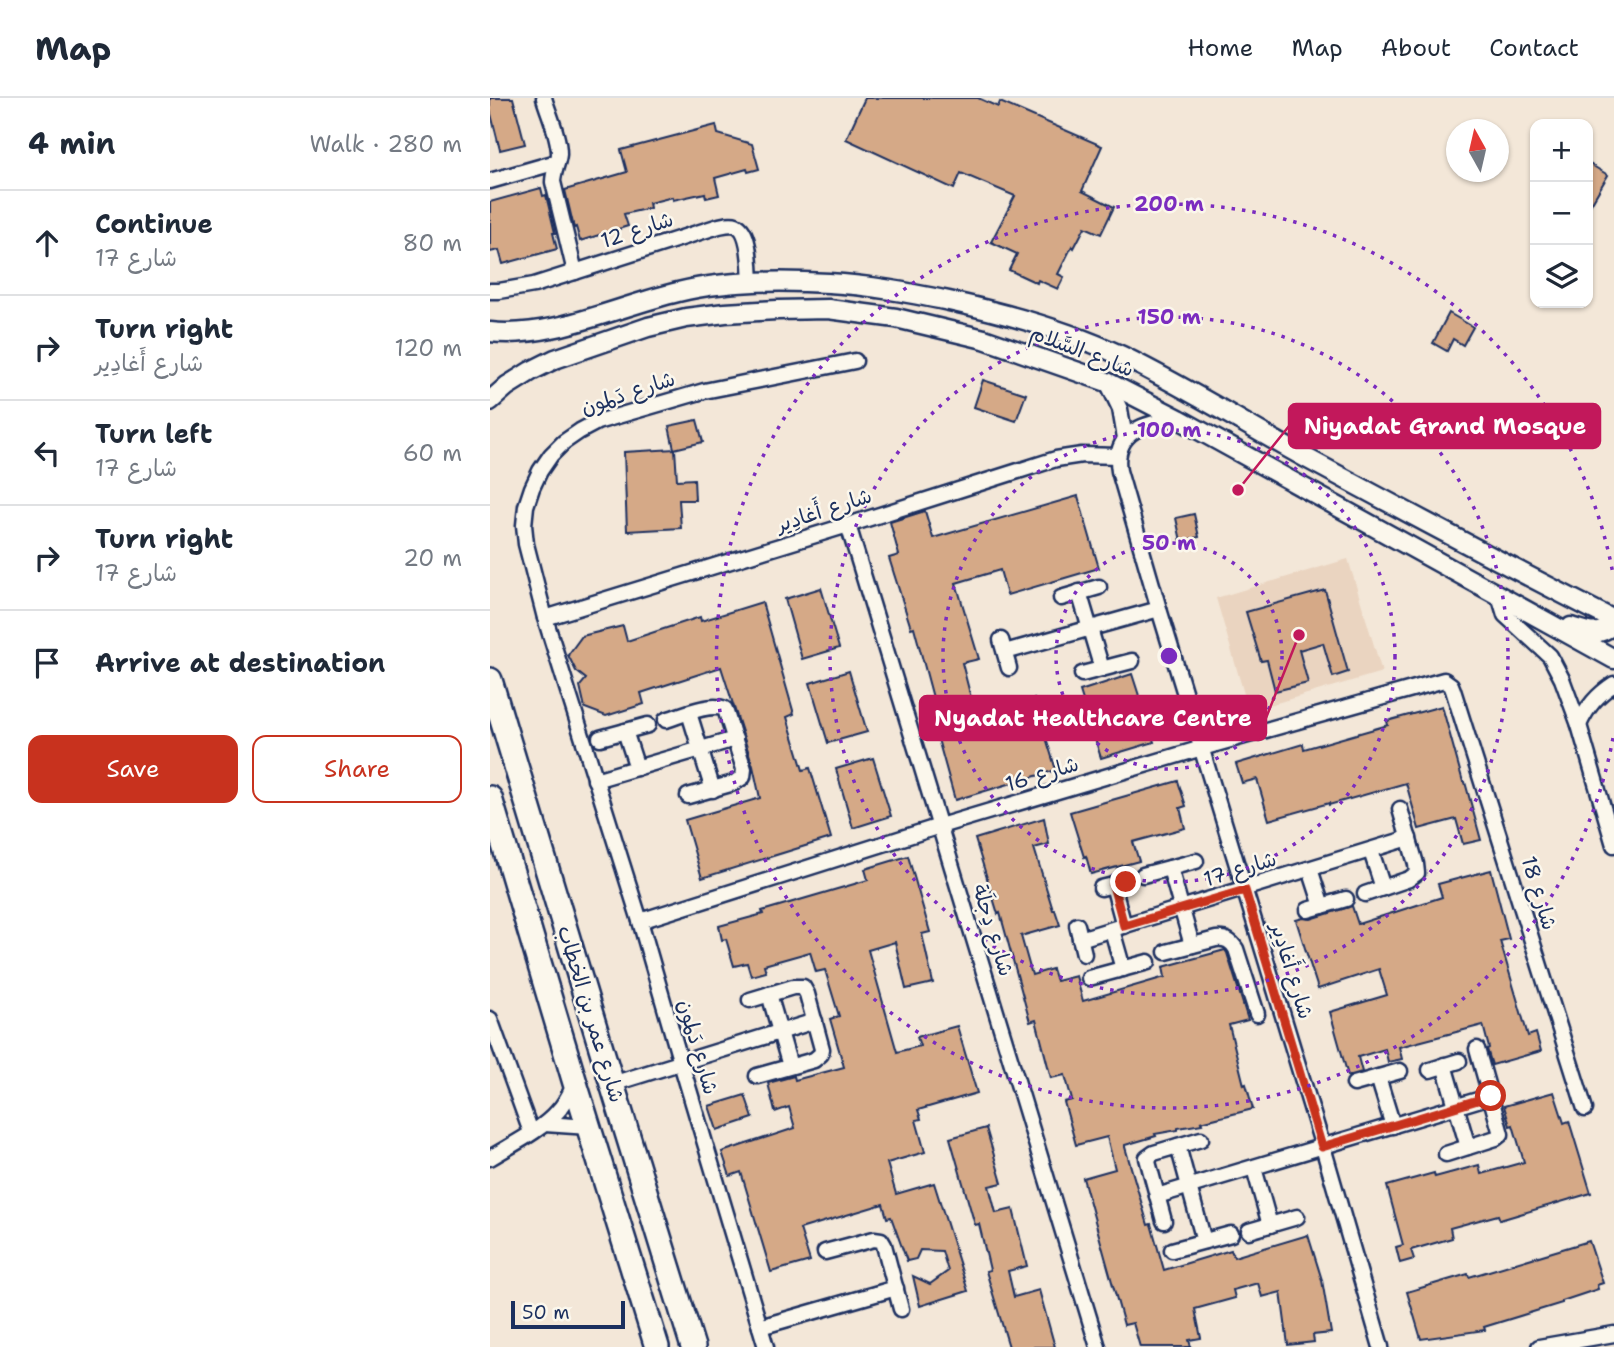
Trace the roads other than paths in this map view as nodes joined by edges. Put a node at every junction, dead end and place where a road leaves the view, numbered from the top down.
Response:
1 (544, 98) edge
2 (558, 162) junction
3 (490, 181) edge
4 (575, 272) junction
5 (751, 283) junction
6 (490, 290) edge
7 (490, 332) edge
8 (855, 361) dead end
9 (1107, 383) junction
10 (490, 401) edge
11 (1180, 419) junction
12 (1125, 438) junction
13 (1118, 456) junction
14 (848, 525) junction
15 (1099, 587) dead end
16 (1079, 593) junction
17 (1499, 595) junction
18 (1061, 598) dead end
19 (1159, 609) junction
20 (545, 618) junction
21 (1614, 622) edge
22 (1551, 623) junction
23 (1090, 629) junction
24 (1614, 659) edge
25 (1132, 661) dead end
26 (1009, 668) dead end
27 (1102, 669) junction
28 (1082, 674) dead end
29 (490, 680) edge
30 (1614, 684) edge
31 (1454, 690) joint
32 (689, 713) junction
33 (666, 720) dead end
34 (648, 725) dead end
35 (1579, 725) junction
36 (625, 731) junction
37 (600, 738) dead end
38 (736, 739) junction
39 (1202, 748) junction
40 (701, 750) junction
41 (637, 768) junction
42 (595, 780) junction
43 (713, 790) junction
44 (688, 796) dead end
45 (490, 798) edge
46 (1401, 809) dead end
47 (940, 827) junction
48 (1409, 838) junction
49 (1614, 845) edge
50 (1371, 850) junction
51 (1196, 861) dead end
52 (1170, 868) junction
53 (1310, 869) junction
54 (1143, 875) dead end
55 (1113, 885) dead end
56 (1383, 888) junction
57 (1245, 890) junction
58 (1365, 894) dead end
59 (1346, 899) dead end
60 (1182, 909) junction
61 (640, 921) junction
62 (1118, 928) junction
63 (1192, 945) junction
64 (1167, 952) dead end
65 (1084, 954) dead end
66 (1148, 962) dead end
67 (1123, 969) junction
68 (1089, 978) dead end
69 (769, 995) junction
70 (750, 1000) dead end
71 (1257, 1014) dead end
72 (490, 1019) edge
73 (815, 1021) junction
74 (780, 1032) junction
75 (1477, 1049) dead end
76 (1459, 1061) dead end
77 (681, 1063) junction
78 (790, 1066) junction
79 (1401, 1071) dead end
80 (757, 1076) dead end
81 (1378, 1077) junction
82 (575, 1083) junction
83 (612, 1084) junction
84 (1354, 1084) dead end
85 (1491, 1096) junction
86 (1456, 1107) junction
87 (1585, 1109) dead end
88 (545, 1124) junction
89 (589, 1126) junction
90 (1393, 1126) junction
91 (531, 1132) junction
92 (1201, 1139) dead end
93 (1178, 1146) junction
94 (1322, 1147) junction
95 (1468, 1147) junction
96 (1446, 1154) dead end
97 (490, 1158) edge
98 (1254, 1168) junction
99 (1189, 1187) junction
100 (1157, 1196) junction
101 (1297, 1217) dead end
102 (1164, 1221) dead end
103 (1270, 1224) junction
104 (1248, 1231) dead end
105 (1231, 1234) dead end
106 (1204, 1241) junction
107 (1172, 1250) dead end
108 (825, 1252) dead end
109 (896, 1288) junction
110 (901, 1309) dead end
111 (760, 1327) junction
112 (1614, 1334) edge
113 (657, 1347) edge
114 (693, 1347) edge
115 (766, 1347) edge
116 (1098, 1347) edge
117 (1381, 1347) edge
118 (1539, 1347) edge

1 - 2 street
2 - 3 street
2 - 4 street
4 - 5 street, شارع 12
4 - 6 street, شارع 12
5 - 7 street, شارع السَّلام
5 - 21 street, شارع السَّلام
8 - 20 street, شارع دَلمون
9 - 10 street, شارع السَّلام
9 - 11 street, شارع السَّلام
9 - 12 street
11 - 12 street
11 - 17 street, شارع السَّلام
12 - 13 street
13 - 14 street, شارع أَغادِير
13 - 19 street, شارع أَغادِير
14 - 20 street, شارع أَغادِير
14 - 47 street, شارع دِجلَة
15 - 16 street
16 - 18 street
16 - 23 street
17 - 22 street, شارع السَّلام
17 - 35 street
19 - 23 street
19 - 39 street, شارع أَغادِير
20 - 42 street, شارع دَلمون
21 - 22 street
22 - 24 street, شارع السَّلام
23 - 26 street
23 - 27 street
25 - 27 street
27 - 28 street
29 - 83 main road, شارع عمر بن الخطاب
30 - 35 street
31 - 39 street, شارع 16
31 - 87 street, شارع 18
32 - 33 street
32 - 38 street
32 - 40 street
34 - 36 street
35 - 49 street
36 - 37 street
36 - 41 street
38 - 40 street
38 - 43 street
39 - 47 street, شارع 16
39 - 57 street, شارع أَغادِير
40 - 41 street
40 - 43 street
41 - 42 street
42 - 61 street, شارع دَلمون
43 - 44 street
45 - 82 main road, شارع عمر بن الخطاب
46 - 48 street
47 - 61 street, شارع 16
47 - 116 street, شارع دِجلَة
48 - 50 street, شارع 17
48 - 56 street
50 - 53 street, شارع 17
50 - 56 street
51 - 52 street, شارع 17
52 - 54 street, شارع 17
52 - 60 street, شارع 17
53 - 57 street, شارع 17
53 - 59 street, شارع 17
55 - 62 street
56 - 58 street
57 - 60 street, شارع 17
57 - 94 street, شارع أَغادِير
60 - 62 street, شارع 17
60 - 63 street, شارع 17
61 - 77 street, شارع دَلمون
62 - 65 street, شارع 17
62 - 67 street
63 - 64 street
63 - 71 street
66 - 67 street
67 - 68 street
69 - 70 street
69 - 73 street
69 - 74 street
72 - 91 street
73 - 74 street
73 - 78 street
74 - 77 street
74 - 78 street
75 - 85 street
76 - 86 street
77 - 83 street
77 - 111 street, شارع دَلمون
78 - 80 street
79 - 81 street
81 - 84 street
81 - 90 street
82 - 88 street
82 - 89 main road, شارع عمر بن الخطاب
83 - 114 main road, شارع عمر بن الخطاب
85 - 86 street
85 - 95 street
86 - 90 street
86 - 95 street
88 - 89 street
88 - 91 street
89 - 113 main road, شارع عمر بن الخطاب
90 - 94 street
91 - 97 street
92 - 93 street
93 - 99 street
93 - 100 street
94 - 98 street
94 - 117 street, شارع أَغادِير
95 - 96 street
98 - 99 street
98 - 103 street
99 - 100 street
99 - 106 street
100 - 102 street
101 - 103 street
103 - 104 street
105 - 106 street
106 - 107 street
108 - 109 street
109 - 110 street
109 - 111 street
111 - 115 street, شارع دَلمون
112 - 118 street

